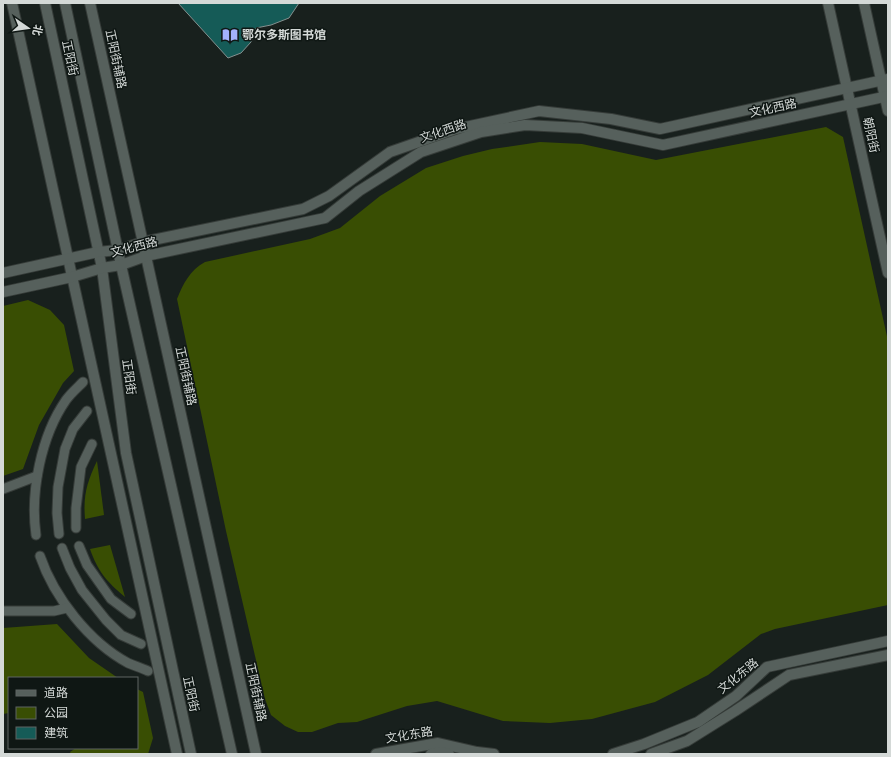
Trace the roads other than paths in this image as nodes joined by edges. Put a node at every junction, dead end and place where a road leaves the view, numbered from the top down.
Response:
1 (12, 3) edge
2 (44, 3) edge
3 (65, 3) edge
4 (90, 3) edge
5 (828, 3) edge
6 (864, 3) edge
7 (884, 80) edge
8 (847, 89) junction
9 (887, 97) edge
10 (851, 104) junction
11 (888, 110) edge
12 (143, 242) junction
13 (118, 250) junction
14 (98, 252) junction
15 (146, 256) junction
16 (68, 259) junction
17 (121, 264) junction
18 (102, 268) junction
19 (888, 272) edge
20 (3, 273) edge
21 (72, 277) junction
22 (3, 292) edge
23 (83, 382) dead end
24 (87, 411) dead end
25 (92, 444) dead end
26 (37, 476) junction
27 (3, 489) edge
28 (76, 528) dead end
29 (59, 534) dead end
30 (36, 535) dead end
31 (79, 546) dead end
32 (62, 548) dead end
33 (40, 556) dead end
34 (67, 608) junction
35 (3, 611) edge
36 (131, 614) dead end
37 (888, 641) edge
38 (141, 644) dead end
39 (888, 655) edge
40 (148, 671) dead end
41 (177, 754) edge
42 (191, 754) edge
43 (232, 754) edge
44 (256, 754) edge
45 (376, 754) edge
46 (431, 754) edge
47 (449, 754) edge
48 (494, 754) edge
49 (613, 754) edge
50 (652, 754) edge

1 - 16 street
2 - 14 street, 正阳街
3 - 13 street
4 - 12 street, 正阳街辅路
5 - 8 street, 朝阳街
6 - 7 street, 朝阳街
7 - 8 street, 文化西路
7 - 9 street, 朝阳街
8 - 10 street, 朝阳街
8 - 12 street, 文化西路
9 - 10 street, 文化西路
9 - 11 street, 朝阳街
10 - 15 street, 文化西路
10 - 19 street, 朝阳街
12 - 13 street, 文化西路
12 - 15 street, 正阳街辅路
13 - 14 street, 文化西路
13 - 17 street
14 - 16 street, 文化西路
14 - 18 street, 正阳街
15 - 17 street, 文化西路
15 - 44 street, 正阳街辅路
16 - 20 street, 文化西路
16 - 21 street
17 - 18 street, 文化西路
17 - 43 street
18 - 21 street, 文化西路
18 - 42 street, 正阳街
21 - 22 street, 文化西路
21 - 41 street
23 - 26 lane
24 - 29 lane
25 - 28 lane
26 - 27 lane
26 - 30 lane
31 - 36 lane
32 - 38 lane
33 - 34 lane
34 - 35 lane
34 - 40 lane
37 - 49 street, 文化东路
39 - 50 street
45 - 48 street, 文化东路
46 - 47 street, 文化东路

